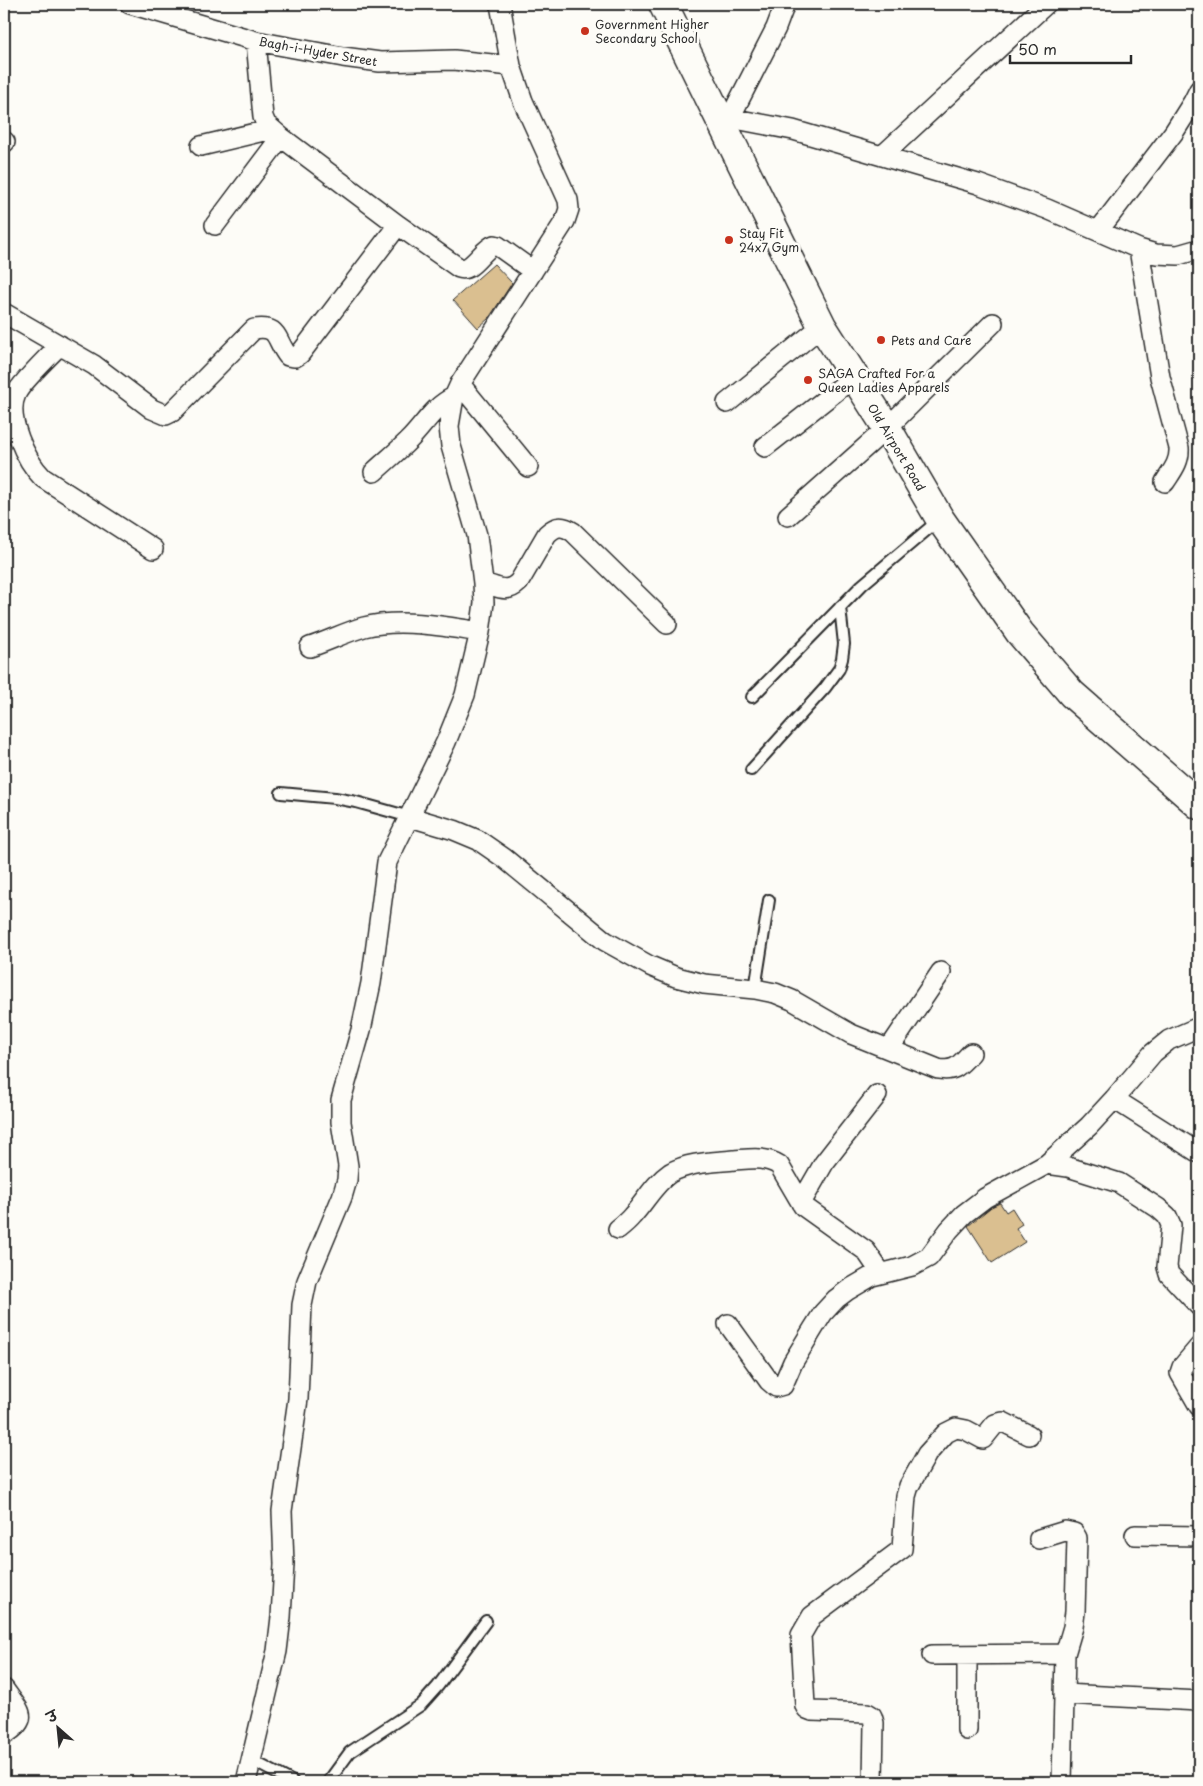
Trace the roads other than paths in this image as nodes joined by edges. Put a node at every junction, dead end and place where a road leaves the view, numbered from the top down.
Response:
1 (130, 4) edge
2 (500, 4) edge
3 (663, 4) edge
4 (785, 4) edge
5 (1046, 4) edge
6 (256, 41) junction
7 (510, 66) junction
8 (1199, 90) edge
9 (726, 122) junction
10 (277, 133) junction
11 (201, 146) dead end
12 (882, 156) junction
13 (215, 225) dead end
14 (398, 225) junction
15 (1098, 230) junction
16 (1139, 249) junction
17 (1199, 249) edge
18 (533, 271) junction
19 (4, 313) edge
20 (993, 323) dead end
21 (822, 326) junction
22 (60, 345) junction
23 (854, 377) junction
24 (457, 390) junction
25 (727, 403) dead end
26 (887, 428) junction
27 (765, 448) dead end
28 (528, 468) dead end
29 (374, 472) dead end
30 (1165, 482) dead end
31 (788, 516) dead end
32 (940, 519) junction
33 (153, 549) dead end
34 (484, 583) junction
35 (840, 607) junction
36 (666, 624) dead end
37 (480, 632) junction
38 (310, 647) dead end
39 (752, 697) dead end
40 (751, 770) dead end
41 (281, 793) dead end
42 (1199, 805) edge
43 (410, 817) junction
44 (769, 900) dead end
45 (941, 972) dead end
46 (755, 989) junction
47 (1199, 1027) edge
48 (889, 1049) junction
49 (971, 1053) dead end
50 (876, 1095) dead end
51 (1114, 1100) junction
52 (1199, 1153) edge
53 (1047, 1164) junction
54 (801, 1202) junction
55 (618, 1229) dead end
56 (881, 1273) junction
57 (1199, 1306) edge
58 (728, 1324) dead end
59 (1199, 1348) edge
60 (1199, 1406) edge
61 (1030, 1435) dead end
62 (1135, 1535) dead end
63 (1199, 1536) edge
64 (1039, 1538) dead end
65 (486, 1621) dead end
66 (1065, 1654) junction
67 (932, 1655) dead end
68 (967, 1655) junction
69 (4, 1689) edge
70 (1064, 1694) junction
71 (1199, 1701) edge
72 (966, 1730) dead end
73 (4, 1736) edge
74 (252, 1760) junction
75 (246, 1782) edge
76 (293, 1782) edge
77 (328, 1782) edge
78 (873, 1782) edge
79 (1062, 1782) edge

1 - 6 street, Bagh-i-Hyder Street
2 - 7 street
3 - 9 main road, Old Airport Road
4 - 9 street
5 - 12 street
6 - 7 street, Bagh-i-Hyder Street
6 - 10 street
7 - 18 street
8 - 15 street
9 - 12 street
9 - 21 main road, Old Airport Road
10 - 11 street
10 - 13 street
10 - 14 street
12 - 15 street
14 - 18 street
14 - 22 street
15 - 16 street
16 - 17 street
16 - 30 street
18 - 24 street
19 - 22 street
20 - 26 street
21 - 23 main road, Old Airport Road
21 - 25 street
22 - 33 street
23 - 26 main road, Old Airport Road
23 - 27 street
24 - 28 street
24 - 29 street
24 - 34 street
26 - 31 street
26 - 32 main road, Old Airport Road
32 - 35 lane
32 - 42 main road, Old Airport Road
34 - 36 street
34 - 37 street
35 - 39 lane
35 - 40 lane
37 - 38 street
37 - 43 street
41 - 43 lane
43 - 46 street
43 - 74 street
44 - 46 lane
45 - 48 street
46 - 48 street
47 - 51 street
48 - 49 street
50 - 54 street
51 - 52 street
51 - 53 street
53 - 56 street
53 - 57 street
54 - 55 street
54 - 56 street
56 - 58 street
59 - 60 street
61 - 78 street
62 - 63 street
64 - 66 street
65 - 77 lane
66 - 68 street
66 - 70 street
67 - 68 street
68 - 72 street
69 - 73 street
70 - 71 street
70 - 79 street
74 - 75 street
74 - 76 lane

